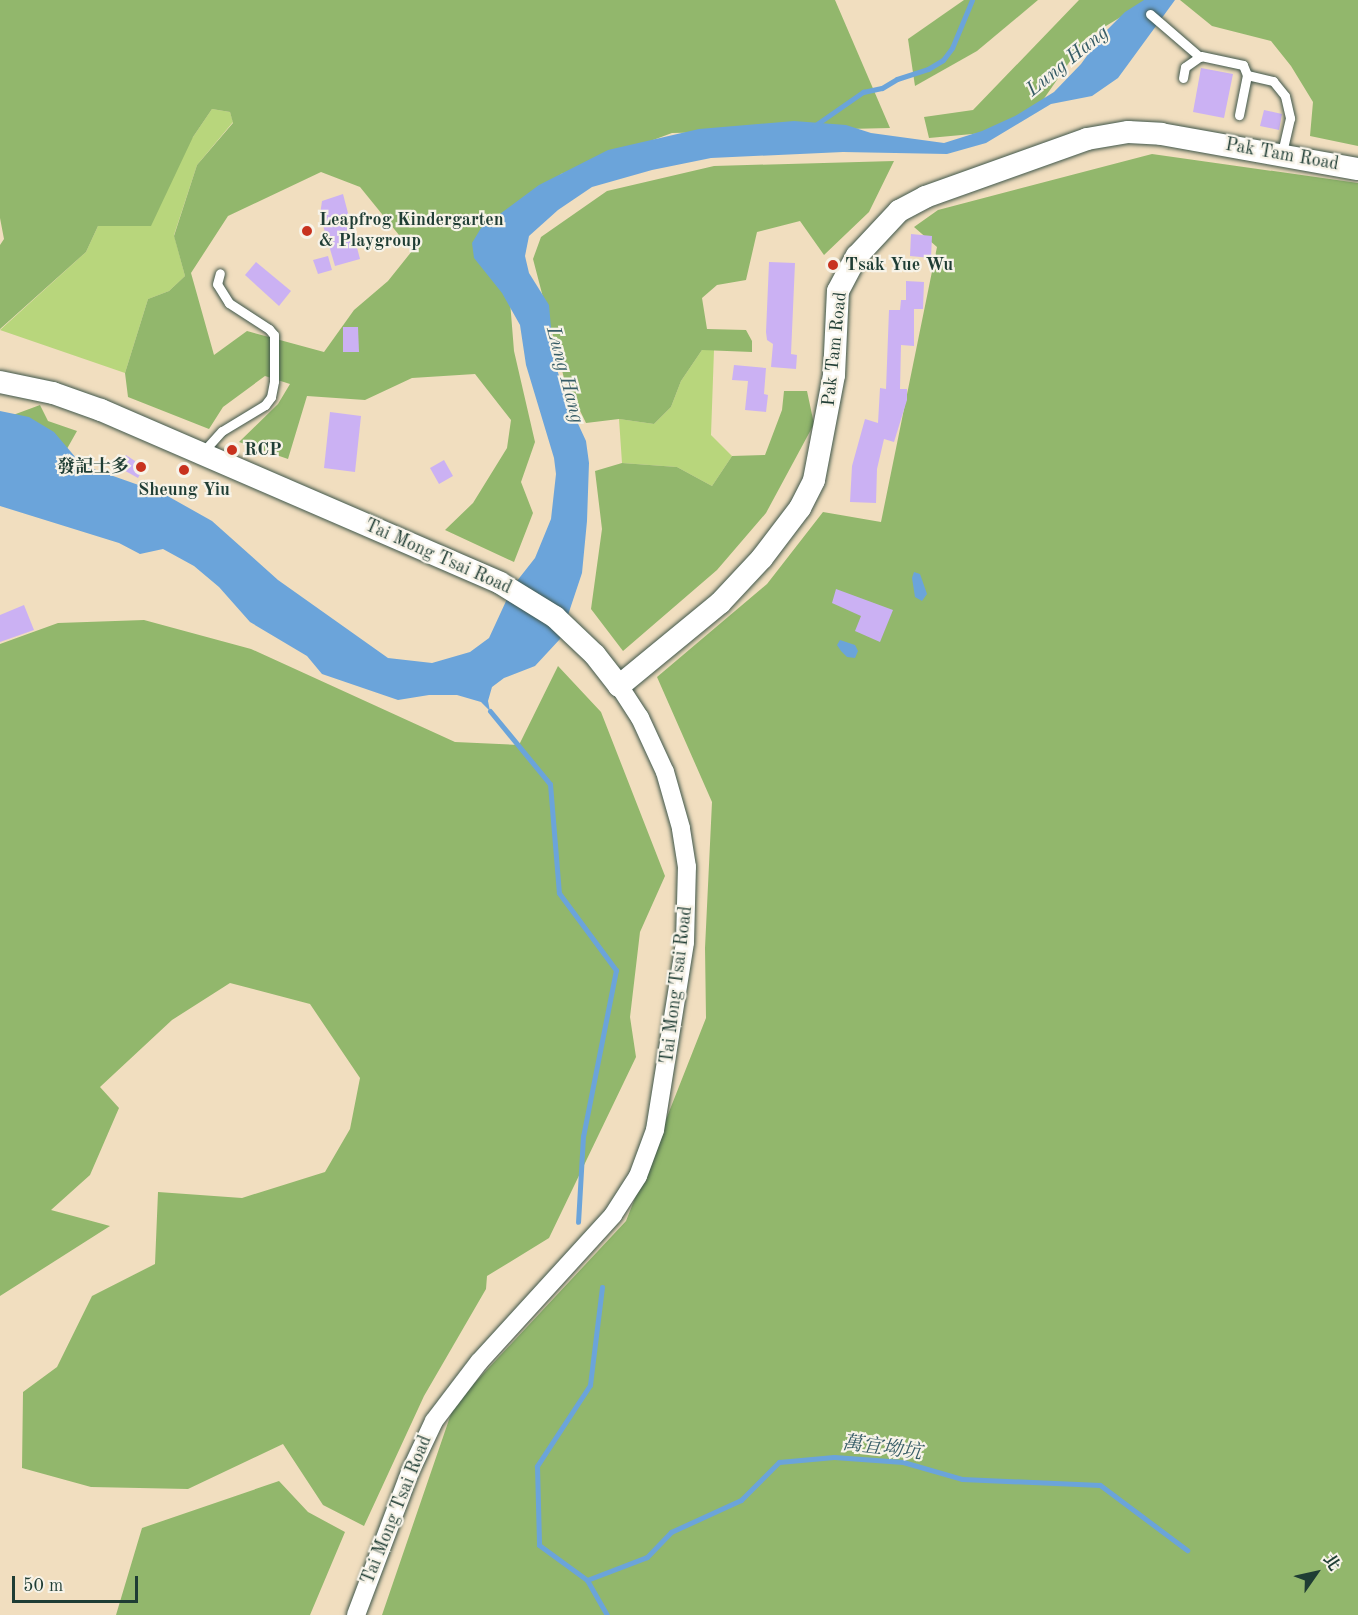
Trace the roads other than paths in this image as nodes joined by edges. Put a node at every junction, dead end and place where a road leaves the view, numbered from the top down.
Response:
1 (1150, 14) dead end
2 (1200, 57) junction
3 (1247, 75) junction
4 (1183, 78) dead end
5 (1239, 115) dead end
6 (1282, 156) junction
7 (1358, 169) edge
8 (220, 273) dead end
9 (0, 382) edge
10 (201, 453) junction
11 (619, 686) junction
12 (356, 1615) edge

1 - 2 lane
2 - 3 lane
2 - 4 lane
3 - 5 lane
3 - 6 lane
6 - 7 street, Pak Tam Road
6 - 11 street, Pak Tam Road
8 - 10 lane
9 - 10 street, Tai Mong Tsai Road
10 - 11 street, Tai Mong Tsai Road
11 - 12 street, Tai Mong Tsai Road

